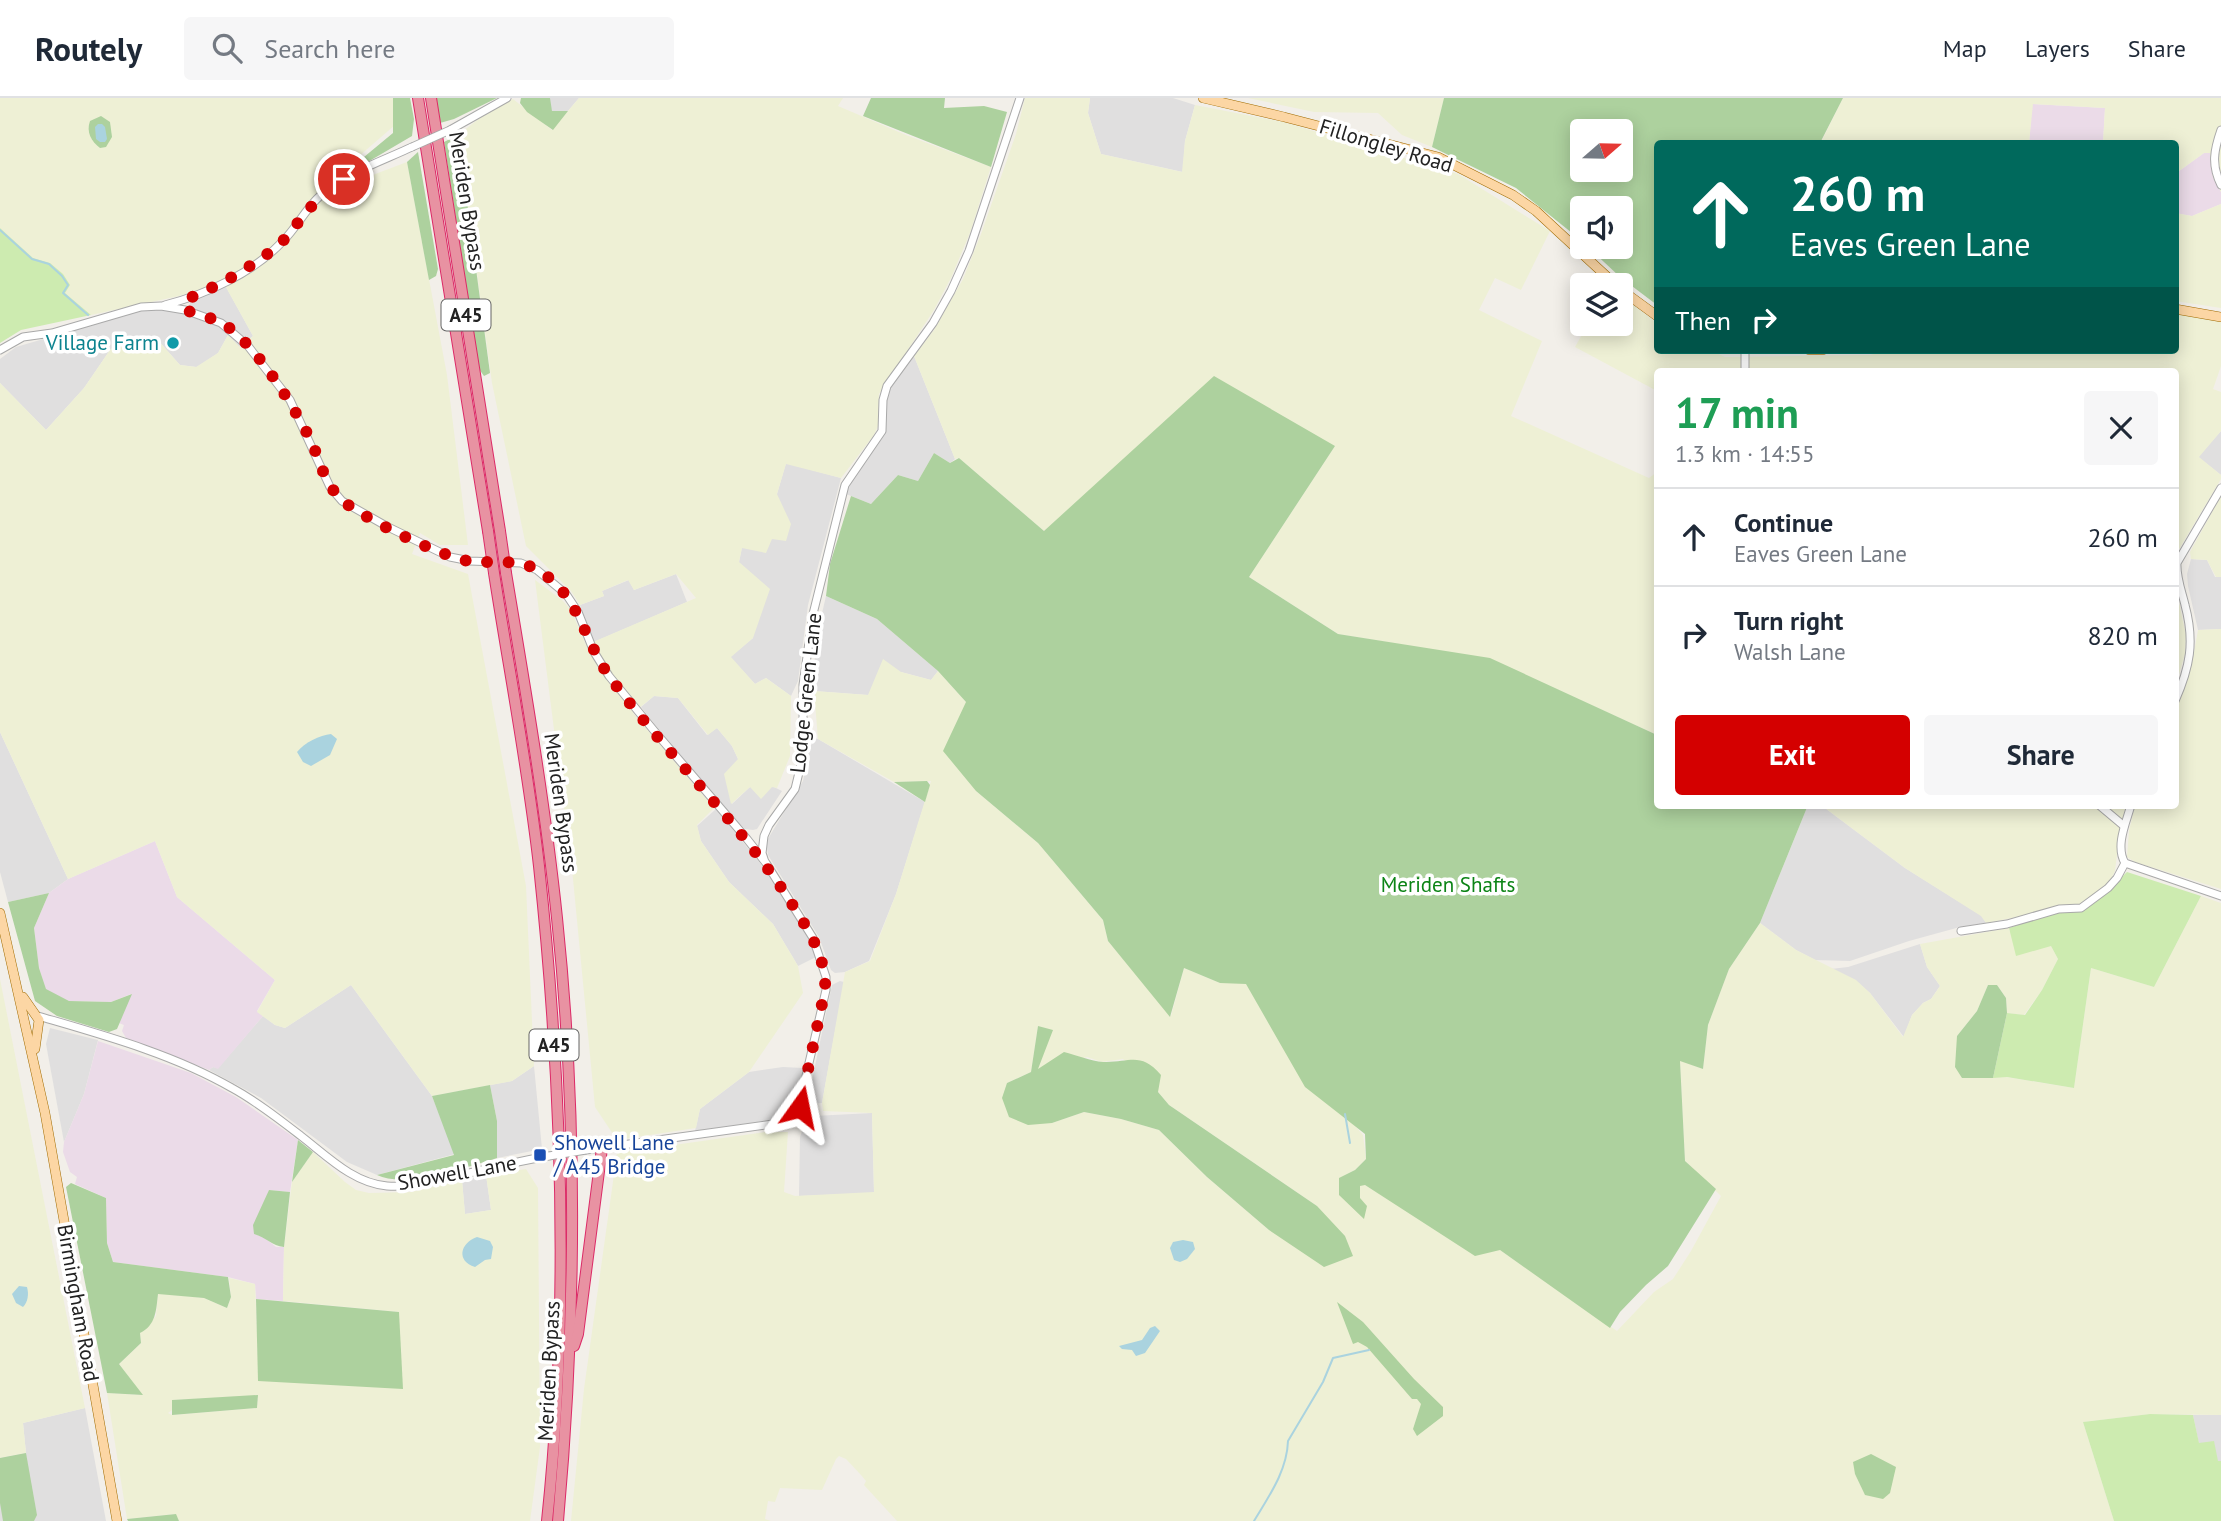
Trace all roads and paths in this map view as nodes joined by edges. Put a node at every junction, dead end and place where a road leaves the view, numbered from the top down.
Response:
1 (418, 98) edge
2 (431, 98) edge
3 (507, 98) edge
4 (1020, 98) edge
5 (1203, 98) edge
6 (2221, 130) edge
7 (2221, 185) edge
8 (1603, 273) edge
9 (1633, 298) edge
10 (188, 299) junction
11 (161, 306) junction
12 (185, 310) junction
13 (2179, 310) edge
14 (1654, 314) edge
15 (2221, 317) edge
16 (0, 350) edge
17 (2221, 488) edge
18 (494, 531) junction
19 (2179, 560) edge
20 (2179, 581) edge
21 (2179, 691) edge
22 (2104, 809) edge
23 (2130, 809) edge
24 (2124, 826) junction
25 (764, 836) junction
26 (747, 839) junction
27 (766, 863) junction
28 (2125, 863) junction
29 (2221, 896) edge
30 (0, 913) edge
31 (1961, 931) dead end
32 (10, 958) junction
33 (37, 1021) junction
34 (25, 1023) junction
35 (38, 1086) junction
36 (602, 1148) junction
37 (570, 1358) junction
38 (117, 1521) edge
39 (547, 1521) edge
40 (558, 1521) edge

1 - 18 highway, Meriden Bypass / A45
2 - 18 highway, Meriden Bypass / A45
3 - 10 street, bridge
4 - 25 street, Lodge Green Lane
5 - 8 main road, Fillongley Road
6 - 7 street
9 - 14 main road
10 - 11 street
10 - 12 street
11 - 12 street, Showell Lane
11 - 16 street
12 - 26 street, Showell Lane
13 - 15 main road
17 - 19 street
18 - 37 highway, Meriden Bypass / A45, bridge
18 - 39 highway, Meriden Bypass / A45, bridge
20 - 21 street
22 - 24 street
23 - 24 street
24 - 28 street
25 - 26 street
25 - 27 street
26 - 27 street, Showell Lane
27 - 36 street, Showell Lane
28 - 29 street
28 - 31 street
30 - 32 main road
32 - 33 main road
32 - 34 main road, Birmingham Road
33 - 34 main road
33 - 35 main road, Birmingham Road
33 - 36 street, Showell Lane, bridge
34 - 35 main road, Birmingham Road
35 - 38 main road, Birmingham Road
36 - 37 highway
37 - 40 highway, Meriden Bypass / A45

